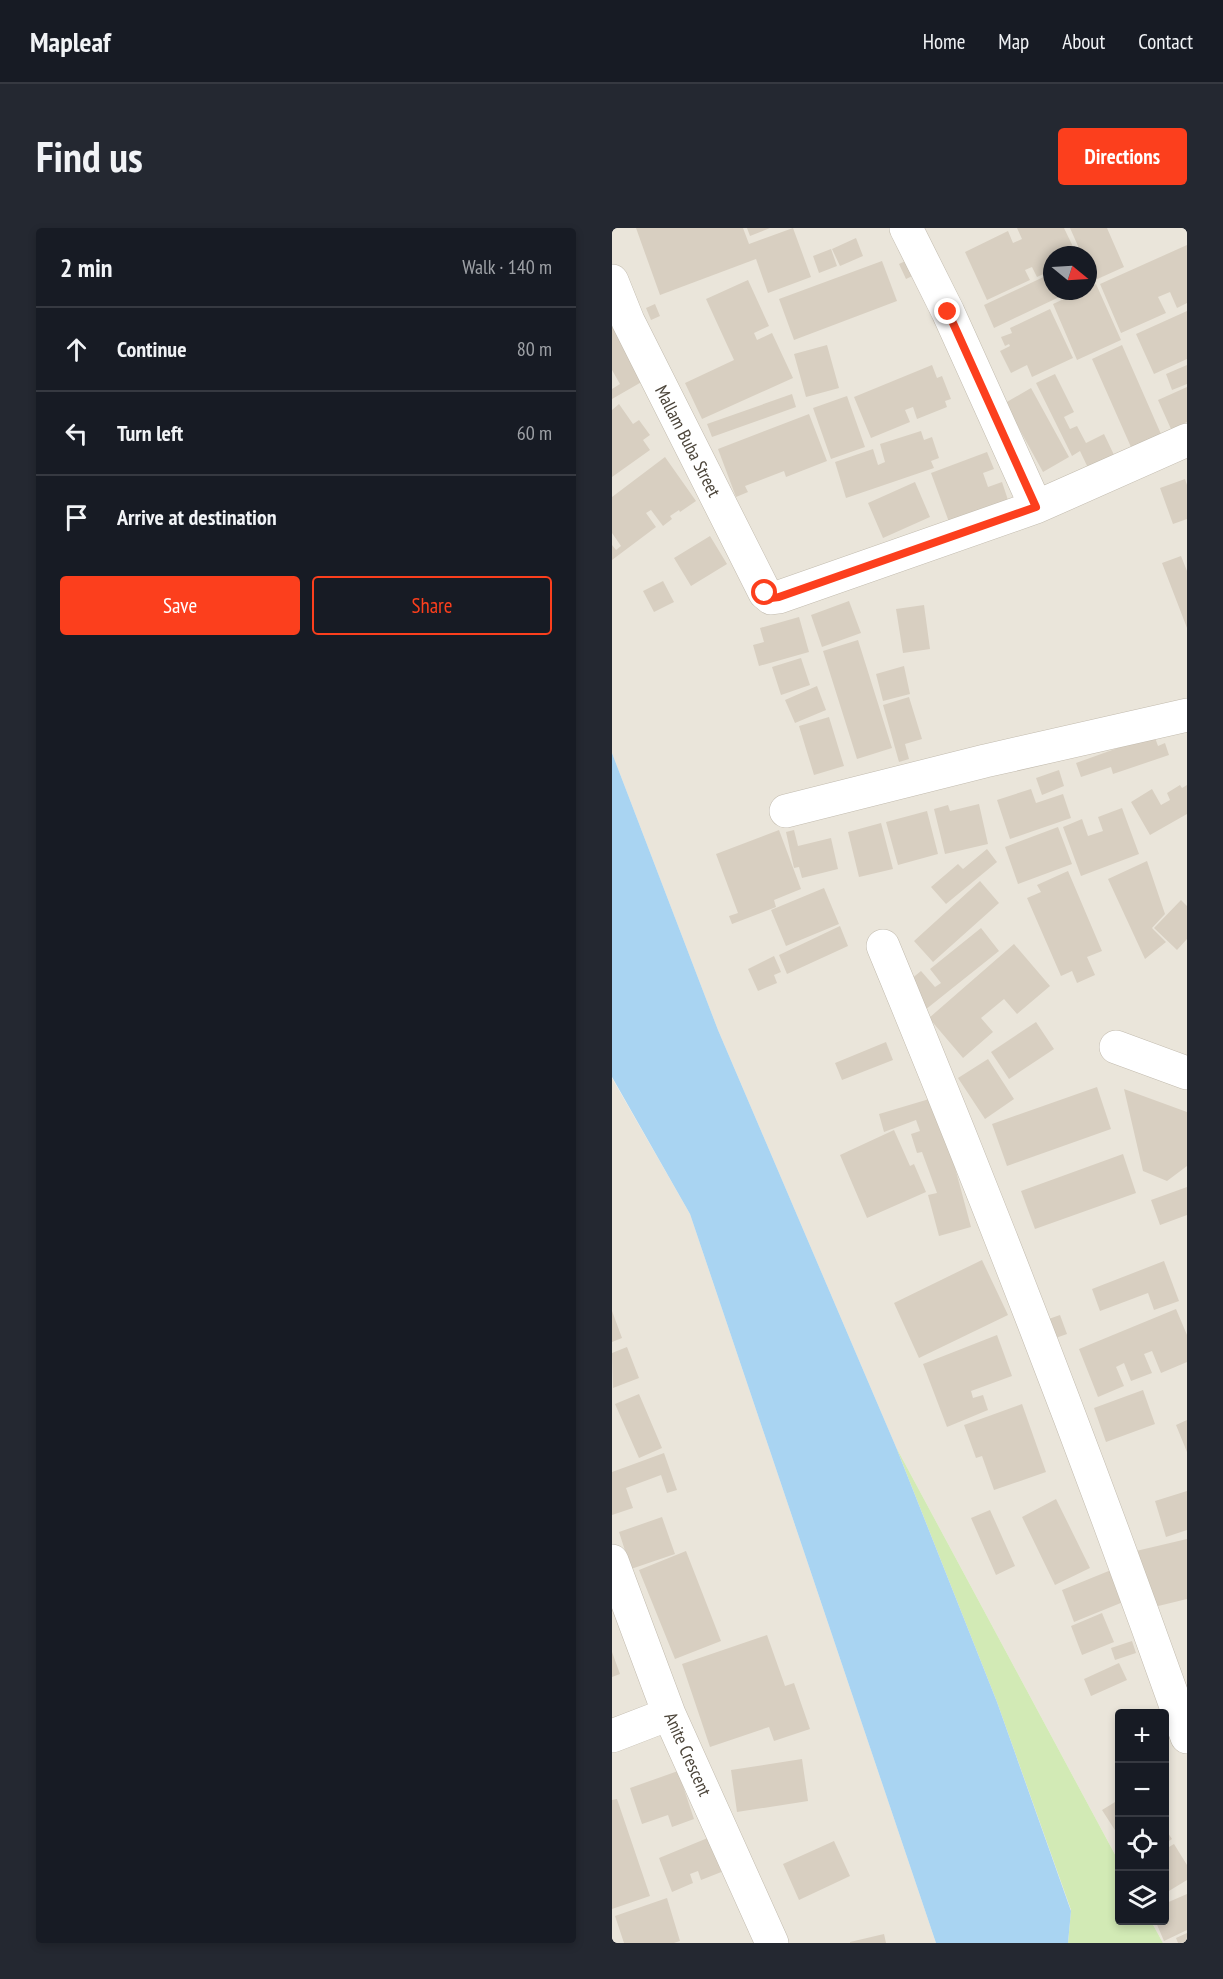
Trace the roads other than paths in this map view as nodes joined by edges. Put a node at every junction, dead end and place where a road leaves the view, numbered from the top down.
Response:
1 (906, 228) edge
2 (612, 280) edge
3 (1187, 440) edge
4 (1036, 507) junction
5 (1185, 720) edge
6 (786, 811) dead end
7 (882, 946) dead end
8 (1116, 1047) dead end
9 (1187, 1073) edge
10 (612, 1561) edge
11 (669, 1714) junction
12 (612, 1736) edge
13 (1187, 1737) edge
14 (772, 1943) edge

1 - 4 street
2 - 4 street, Mallam Buba Street
3 - 4 street
5 - 6 street
7 - 13 street
8 - 9 street
10 - 11 street, Anite Crescent
11 - 12 street
11 - 14 street, Anite Crescent

